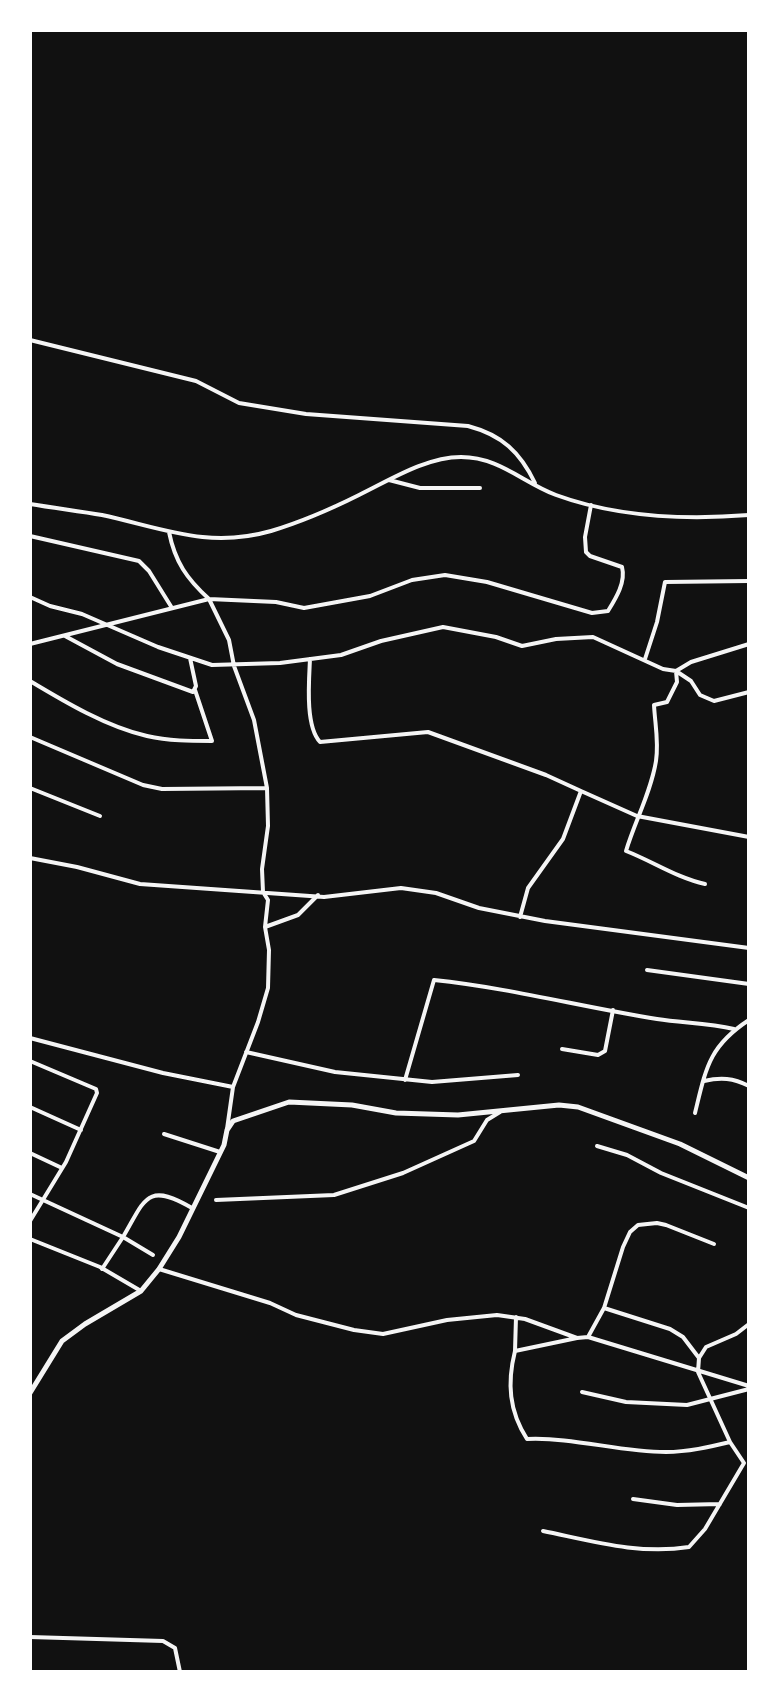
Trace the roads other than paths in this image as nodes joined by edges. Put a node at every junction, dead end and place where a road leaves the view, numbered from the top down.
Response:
1 (30, 340) edge
2 (388, 480) junction
3 (536, 484) junction
4 (480, 489) dead end
5 (30, 504) edge
6 (591, 505) junction
7 (749, 515) edge
8 (169, 532) junction
9 (30, 536) edge
10 (749, 580) edge
11 (30, 597) edge
12 (209, 599) junction
13 (172, 608) junction
14 (107, 626) junction
15 (65, 635) junction
16 (30, 644) edge
17 (749, 644) edge
18 (190, 658) junction
19 (310, 659) junction
20 (645, 659) junction
21 (234, 666) junction
22 (676, 672) junction
23 (30, 681) edge
24 (195, 690) junction
25 (749, 692) edge
26 (30, 737) edge
27 (30, 788) edge
28 (267, 788) junction
29 (581, 791) junction
30 (100, 816) dead end
31 (637, 816) junction
32 (749, 837) edge
33 (30, 858) edge
34 (705, 884) dead end
35 (263, 892) junction
36 (318, 895) junction
37 (520, 917) junction
38 (265, 927) junction
39 (749, 948) edge
40 (647, 969) dead end
41 (749, 984) edge
42 (613, 1011) junction
43 (749, 1020) edge
44 (734, 1029) junction
45 (30, 1038) edge
46 (562, 1049) dead end
47 (246, 1052) junction
48 (30, 1061) edge
49 (518, 1075) dead end
50 (405, 1080) junction
51 (704, 1081) junction
52 (749, 1086) edge
53 (233, 1087) junction
54 (30, 1107) edge
55 (505, 1110) junction
56 (695, 1113) dead end
57 (81, 1130) junction
58 (227, 1130) junction
59 (164, 1134) dead end
60 (597, 1146) dead end
61 (30, 1152) edge
62 (221, 1153) junction
63 (62, 1168) junction
64 (749, 1178) edge
65 (30, 1194) edge
66 (44, 1200) junction
67 (216, 1200) dead end
68 (749, 1208) edge
69 (192, 1209) junction
70 (30, 1221) edge
71 (123, 1237) junction
72 (30, 1239) edge
73 (714, 1244) dead end
74 (153, 1255) dead end
75 (102, 1269) junction
76 (159, 1269) junction
77 (141, 1291) junction
78 (604, 1308) junction
79 (516, 1317) junction
80 (749, 1324) edge
81 (588, 1337) junction
82 (578, 1338) junction
83 (515, 1351) junction
84 (699, 1358) junction
85 (698, 1372) junction
86 (749, 1387) edge
87 (582, 1392) dead end
88 (30, 1393) edge
89 (712, 1400) junction
90 (730, 1442) junction
91 (633, 1499) dead end
92 (720, 1504) junction
93 (543, 1531) dead end
94 (30, 1637) edge
95 (180, 1672) edge

1 - 3 street
2 - 3 street
2 - 4 street
2 - 8 street
3 - 6 street
5 - 8 street
6 - 7 street
6 - 12 street
8 - 12 street
9 - 13 street
10 - 20 street
11 - 14 street
12 - 13 street
12 - 21 street
13 - 14 street
14 - 15 street
14 - 18 street
15 - 16 street
15 - 24 street
17 - 22 street
18 - 21 street
18 - 24 street
19 - 20 street
19 - 21 street
19 - 29 street
20 - 22 street
21 - 28 street
22 - 25 street
22 - 31 street
23 - 24 street
26 - 28 street
27 - 30 street
28 - 35 street
29 - 31 street
29 - 37 street
31 - 32 street
31 - 34 street
33 - 35 street
35 - 36 street
35 - 38 street
36 - 37 street
36 - 38 street
37 - 39 street
38 - 47 street
40 - 41 street
42 - 44 street
42 - 46 street
42 - 50 street
43 - 44 street
44 - 51 street
45 - 53 street
47 - 50 street
47 - 53 street
48 - 57 street
49 - 50 street
51 - 52 street
51 - 56 street
53 - 58 street
54 - 57 street
55 - 58 main road
55 - 64 main road
55 - 67 street
57 - 63 street
58 - 62 main road
59 - 62 street
60 - 68 street
61 - 63 street
62 - 69 main road
63 - 66 street
65 - 66 street
66 - 70 street
66 - 71 street
69 - 71 street
69 - 76 main road
71 - 74 street
71 - 75 street
72 - 75 street
73 - 78 street
75 - 77 street
76 - 77 main road
76 - 79 street
77 - 88 main road
78 - 81 street
78 - 84 street
79 - 82 street
79 - 83 street
80 - 84 street
81 - 82 street
81 - 85 street
82 - 83 street
83 - 90 street
84 - 85 street
85 - 86 street
85 - 89 street
86 - 89 street
87 - 89 street
89 - 90 street
90 - 92 street
91 - 92 street
92 - 93 street
94 - 95 street

